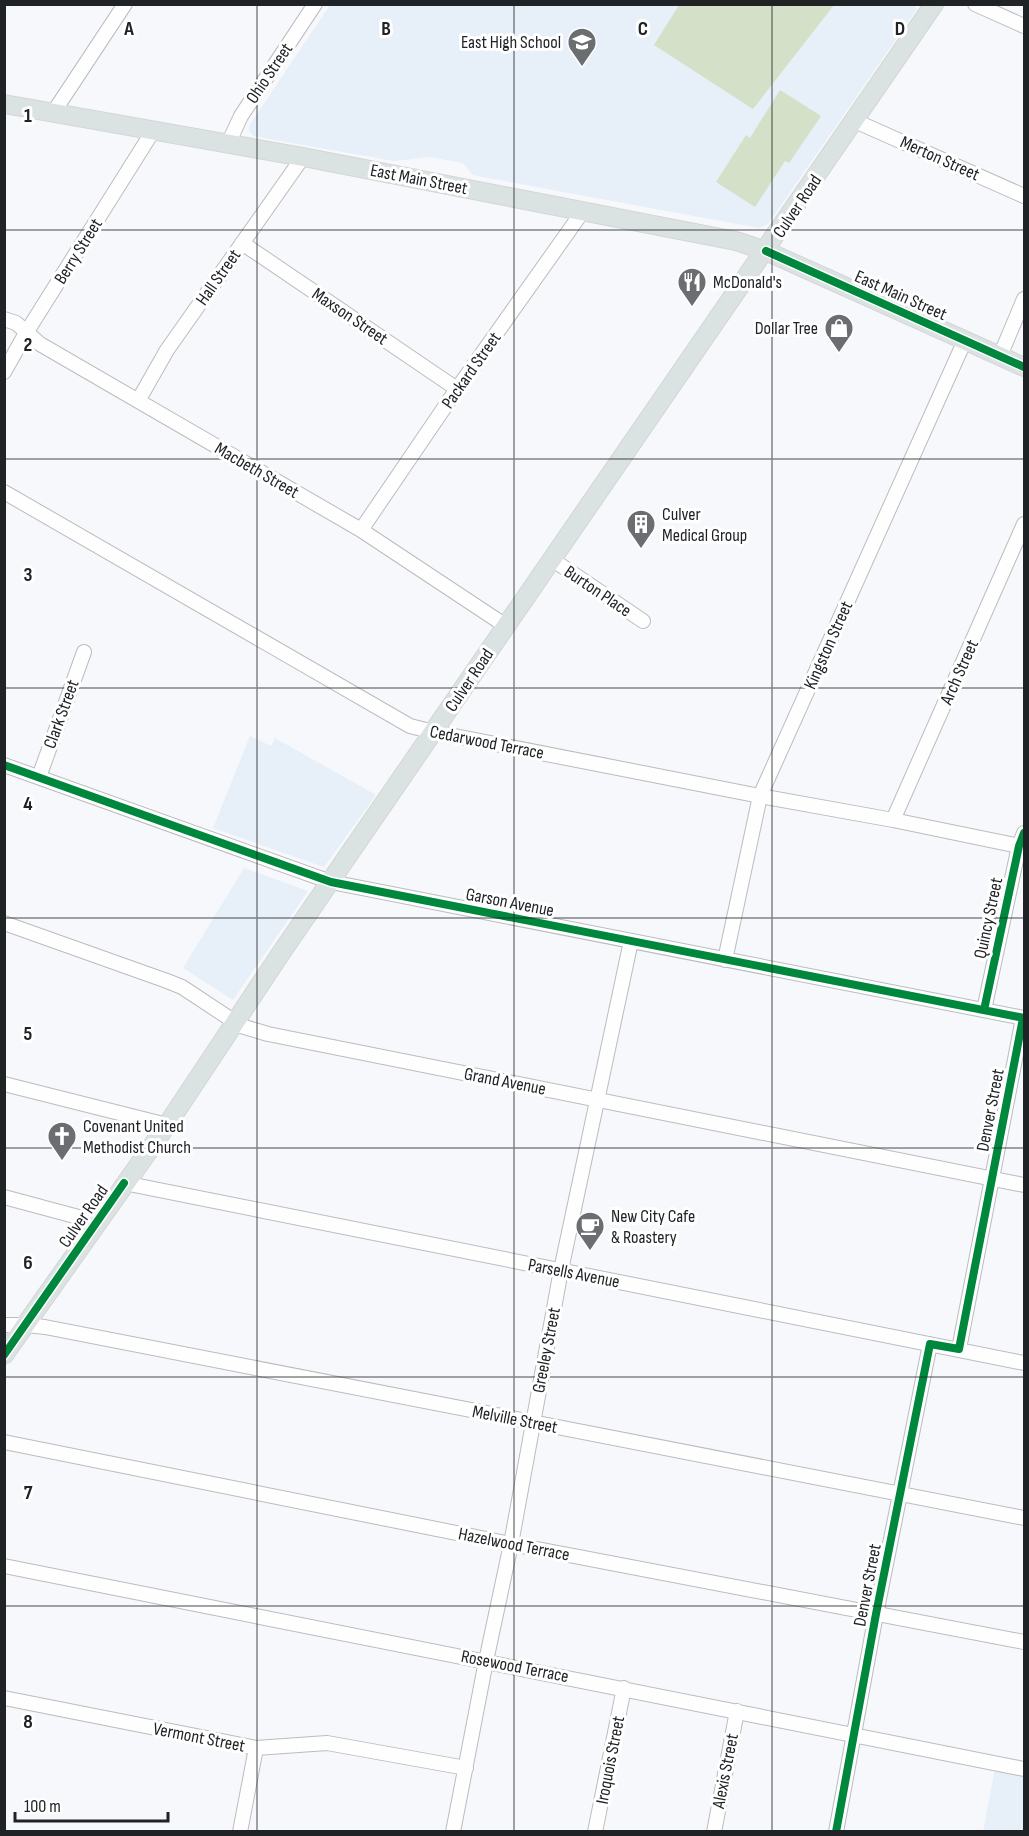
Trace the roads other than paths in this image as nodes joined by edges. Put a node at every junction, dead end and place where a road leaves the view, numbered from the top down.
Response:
1 (125, 4) edge
2 (315, 4) edge
3 (934, 4) edge
4 (975, 4) edge
5 (1024, 26) edge
6 (4, 104) edge
7 (53, 113) junction
8 (855, 121) junction
9 (153, 131) junction
10 (228, 144) junction
11 (303, 157) junction
12 (1024, 196) edge
13 (583, 212) junction
14 (242, 243) junction
15 (766, 251) junction
16 (1024, 299) edge
17 (4, 319) edge
18 (26, 333) junction
19 (965, 340) junction
20 (1000, 356) junction
21 (1024, 367) edge
22 (4, 372) edge
23 (458, 389) junction
24 (138, 400) junction
25 (4, 492) edge
26 (1024, 524) edge
27 (362, 530) junction
28 (553, 560) junction
29 (643, 621) dead end
30 (506, 626) junction
31 (84, 652) dead end
32 (434, 732) junction
33 (4, 765) edge
34 (39, 777) junction
35 (760, 796) junction
36 (893, 820) junction
37 (1023, 842) edge
38 (331, 882) junction
39 (4, 923) edge
40 (631, 941) junction
41 (725, 960) junction
42 (984, 1010) junction
43 (1024, 1018) edge
44 (234, 1022) junction
45 (4, 1084) edge
46 (596, 1099) junction
47 (167, 1125) junction
48 (992, 1178) junction
49 (124, 1183) junction
50 (1024, 1185) edge
51 (4, 1197) edge
52 (97, 1222) junction
53 (561, 1270) junction
54 (26, 1324) junction
55 (4, 1325) edge
56 (930, 1344) junction
57 (959, 1349) junction
58 (4, 1355) edge
59 (1024, 1362) edge
60 (532, 1423) junction
61 (4, 1442) edge
62 (900, 1494) junction
63 (1024, 1518) edge
64 (511, 1544) junction
65 (4, 1566) edge
66 (876, 1614) junction
67 (1024, 1642) edge
68 (486, 1661) junction
69 (624, 1688) junction
70 (4, 1698) edge
71 (737, 1711) junction
72 (855, 1734) junction
73 (256, 1748) junction
74 (466, 1768) junction
75 (1024, 1768) edge
76 (240, 1832) edge
77 (453, 1832) edge
78 (595, 1832) edge
79 (714, 1832) edge
80 (836, 1832) edge

1 - 7 street
2 - 10 street, Ohio Street
3 - 8 main road, Culver Road
4 - 5 street
6 - 7 main road, East Main Street
7 - 9 main road, East Main Street
8 - 12 street, Merton Street
8 - 15 main road, Culver Road
9 - 10 main road, East Main Street
9 - 18 street, Berry Street
10 - 11 main road, East Main Street
11 - 13 main road, East Main Street
11 - 14 street, Hall Street
13 - 15 main road, East Main Street
13 - 23 street, Packard Street
14 - 23 street, Maxson Street
14 - 24 street, Hall Street
15 - 19 main road, East Main Street
15 - 28 main road, Culver Road
16 - 20 street
17 - 18 street, Macbeth Street
18 - 22 street, Berry Street
18 - 24 street, Macbeth Street
19 - 20 main road, East Main Street
19 - 35 street, Kingston Street
20 - 21 main road, East Main Street
23 - 27 street, Packard Street
24 - 27 street, Macbeth Street
25 - 32 street, Cedarwood Terrace
26 - 36 street, Arch Street
27 - 30 street, Macbeth Street
28 - 29 street, Burton Place
28 - 30 main road, Culver Road
30 - 32 main road, Culver Road
31 - 34 street, Clark Street
32 - 35 street, Cedarwood Terrace
32 - 38 main road, Culver Road
33 - 34 street, Garson Avenue
34 - 38 street, Garson Avenue
35 - 36 street, Cedarwood Terrace
35 - 41 street, Kingston Street
36 - 37 street, Cedarwood Terrace
37 - 42 street, Quincy Street
38 - 40 street, Garson Avenue
38 - 44 main road, Culver Road
39 - 44 street, Grand Avenue
40 - 41 street, Garson Avenue
40 - 46 street, Greeley Street
41 - 42 street, Garson Avenue
42 - 43 street, Garson Avenue
43 - 48 street, Denver Street
44 - 46 street, Grand Avenue
44 - 47 main road, Culver Road
45 - 47 street
46 - 48 street, Grand Avenue
46 - 53 street, Greeley Street
47 - 49 main road, Culver Road
48 - 50 street, Grand Avenue
48 - 57 street, Denver Street
49 - 52 main road, Culver Road
49 - 53 street, Parsells Avenue
51 - 52 street
52 - 54 main road, Culver Road
53 - 56 street, Parsells Avenue
53 - 60 street, Greeley Street
54 - 55 street, Melville Street
54 - 58 main road, Culver Road
54 - 60 street, Melville Street
56 - 57 street, Parsells Avenue
56 - 62 street, Denver Street
57 - 59 street, Parsells Avenue
60 - 62 street, Melville Street
60 - 64 street, Greeley Street
61 - 64 street, Hazelwood Terrace
62 - 63 street, Melville Street
62 - 66 street, Denver Street
64 - 66 street, Hazelwood Terrace
64 - 68 street, Greeley Street
65 - 68 street, Rosewood Terrace
66 - 67 street, Hazelwood Terrace
66 - 72 street, Denver Street
68 - 69 street, Rosewood Terrace
68 - 74 street, Greeley Street
69 - 71 street, Rosewood Terrace
69 - 78 street, Iroquois Street
70 - 73 street, Vermont Street
71 - 72 street, Rosewood Terrace
71 - 79 street, Alexis Street
72 - 75 street, Rosewood Terrace
72 - 80 street, Denver Street
73 - 74 street, Vermont Street
73 - 76 street
74 - 77 street, Greeley Street

